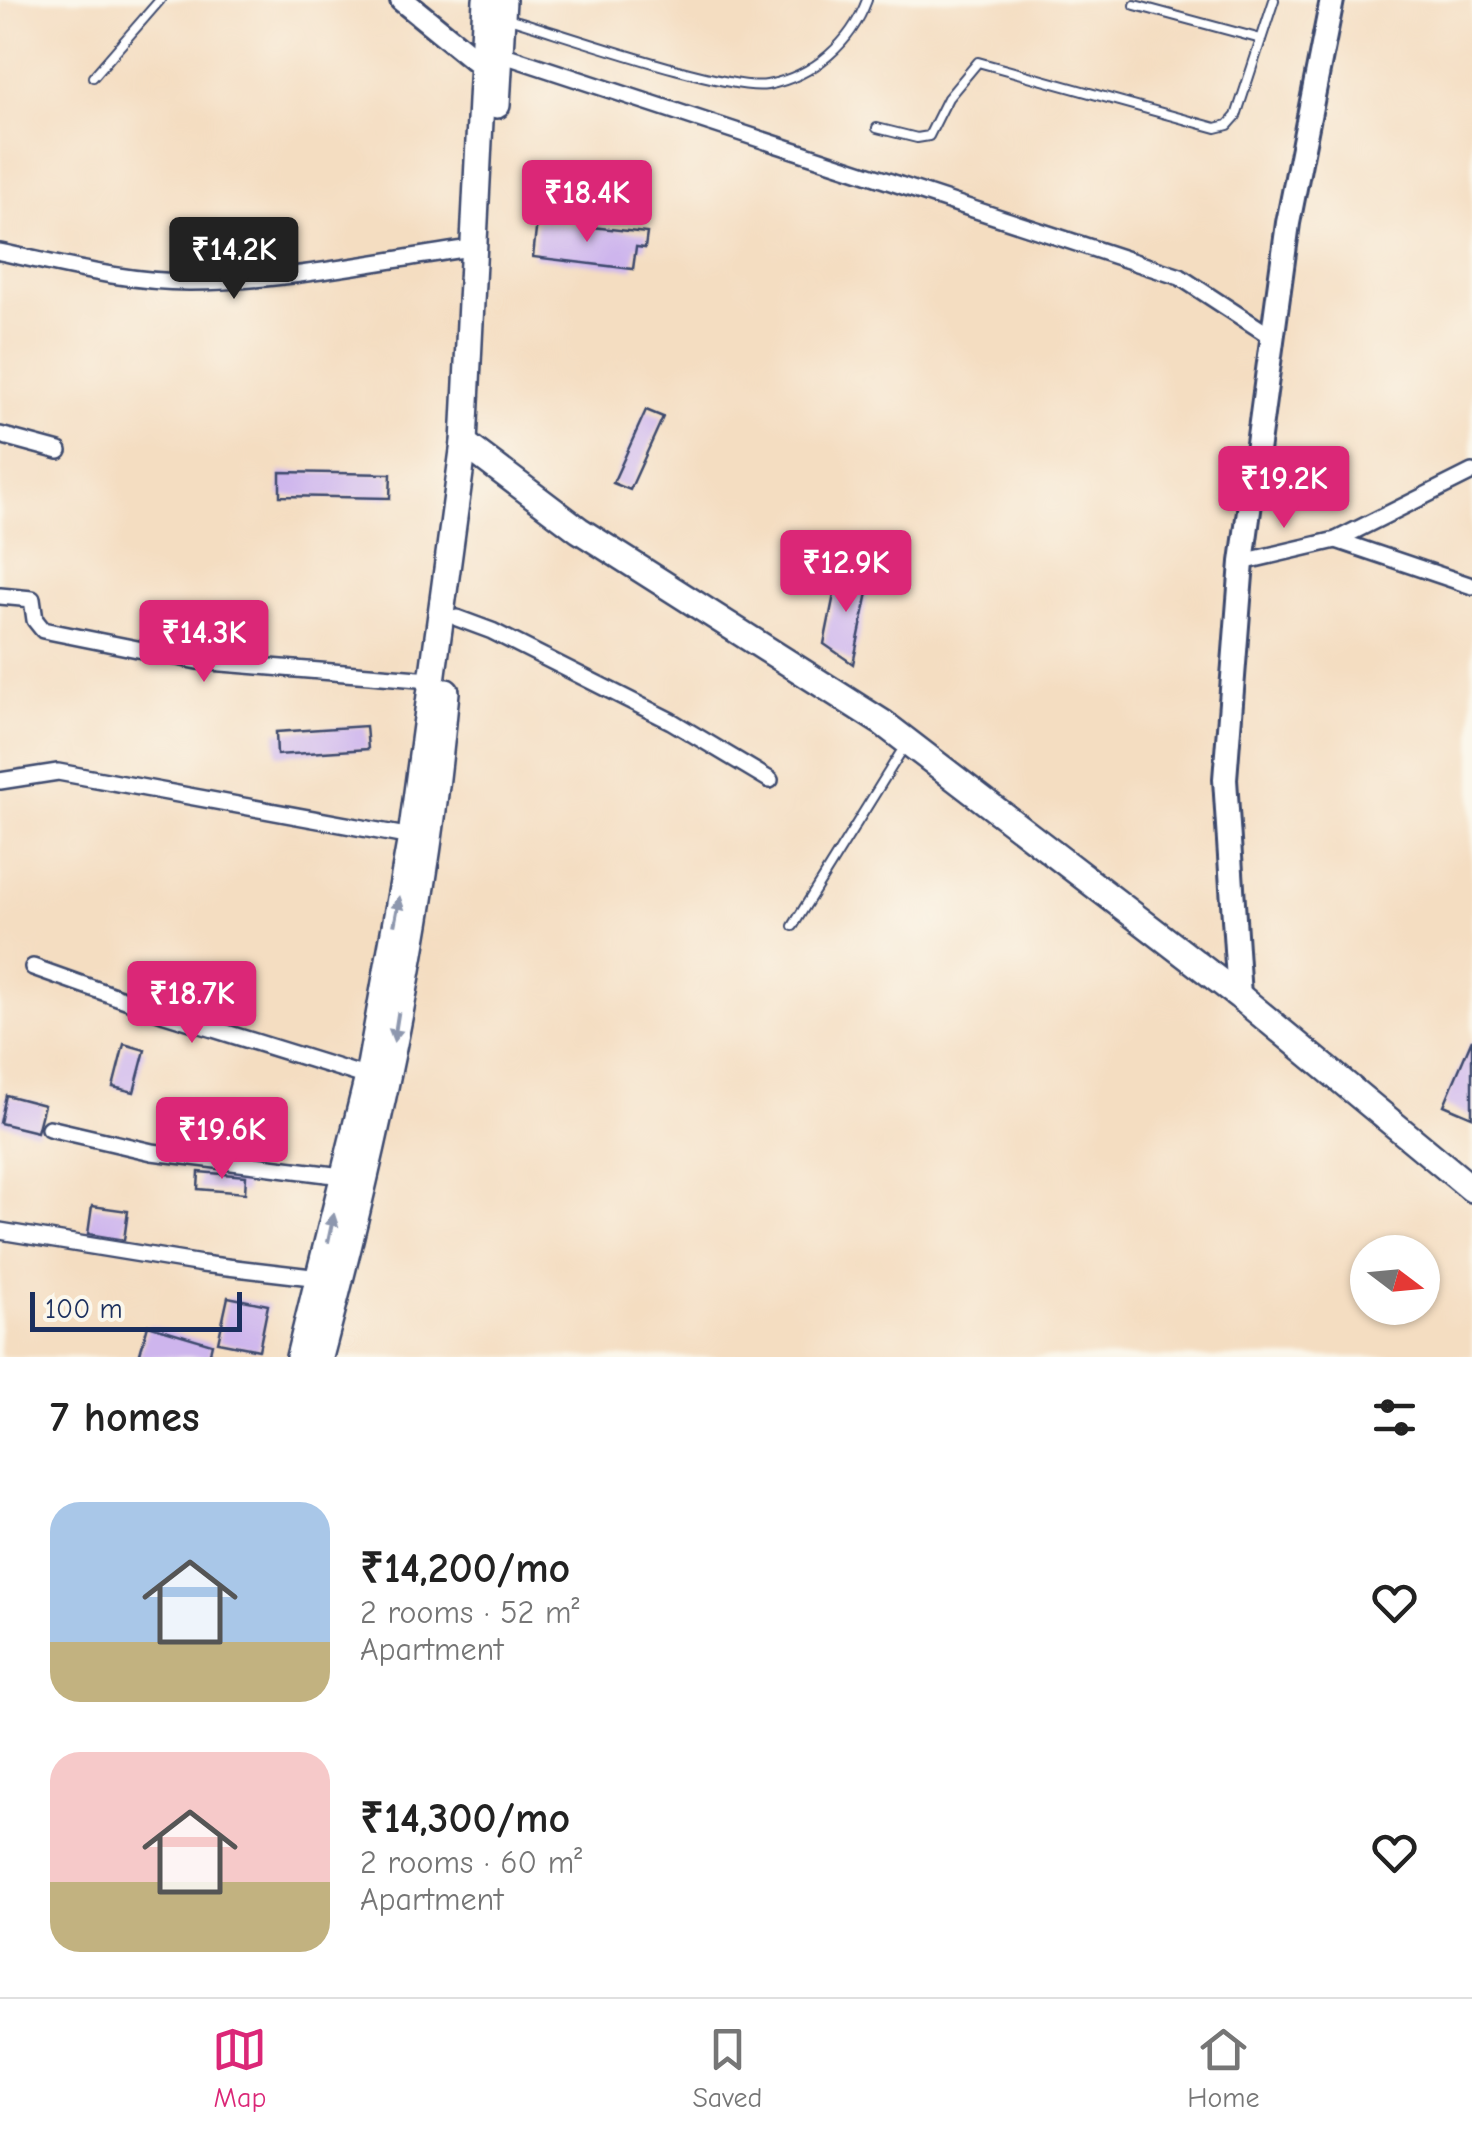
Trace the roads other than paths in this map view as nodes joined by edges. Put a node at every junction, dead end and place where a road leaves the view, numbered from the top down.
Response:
1 (160, 0) edge
2 (402, 0) edge
3 (866, 0) edge
4 (1274, 0) edge
5 (1332, 0) edge
6 (1135, 4) dead end
7 (497, 5) edge
8 (1261, 39) junction
9 (494, 67) junction
10 (92, 76) dead end
11 (877, 128) dead end
12 (471, 248) junction
13 (0, 252) edge
14 (1272, 336) junction
15 (0, 434) edge
16 (472, 448) junction
17 (59, 451) dead end
18 (1472, 472) edge
19 (1336, 540) junction
20 (1242, 562) junction
21 (1472, 586) edge
22 (0, 596) edge
23 (456, 618) junction
24 (432, 680) junction
25 (908, 742) junction
26 (432, 752) junction
27 (770, 780) dead end
28 (0, 781) edge
29 (421, 838) junction
30 (793, 926) dead end
31 (33, 967) dead end
32 (1239, 996) junction
33 (368, 1077) junction
34 (49, 1128) dead end
35 (342, 1176) junction
36 (1471, 1188) edge
37 (0, 1231) edge
38 (320, 1278) junction
39 (299, 1357) edge
40 (320, 1357) edge

1 - 10 lane
2 - 9 street
3 - 7 lane
4 - 8 lane
5 - 14 street
6 - 8 lane
7 - 9 main road
8 - 11 lane
9 - 12 main road
9 - 14 street
9 - 16 main road
12 - 13 street
12 - 16 main road
14 - 20 street
15 - 17 street
16 - 23 main road
16 - 24 main road
16 - 25 main road
18 - 19 street
19 - 20 street
19 - 21 street
20 - 32 street
22 - 24 street
23 - 26 main road
23 - 27 street
24 - 26 main road
25 - 30 lane
25 - 32 main road
26 - 29 main road
28 - 29 street
33 -> 29 main road
29 -> 40 main road
31 - 33 street
32 - 36 main road
33 - 35 main road
34 - 35 street
38 -> 35 main road
37 - 38 street
38 - 39 main road

